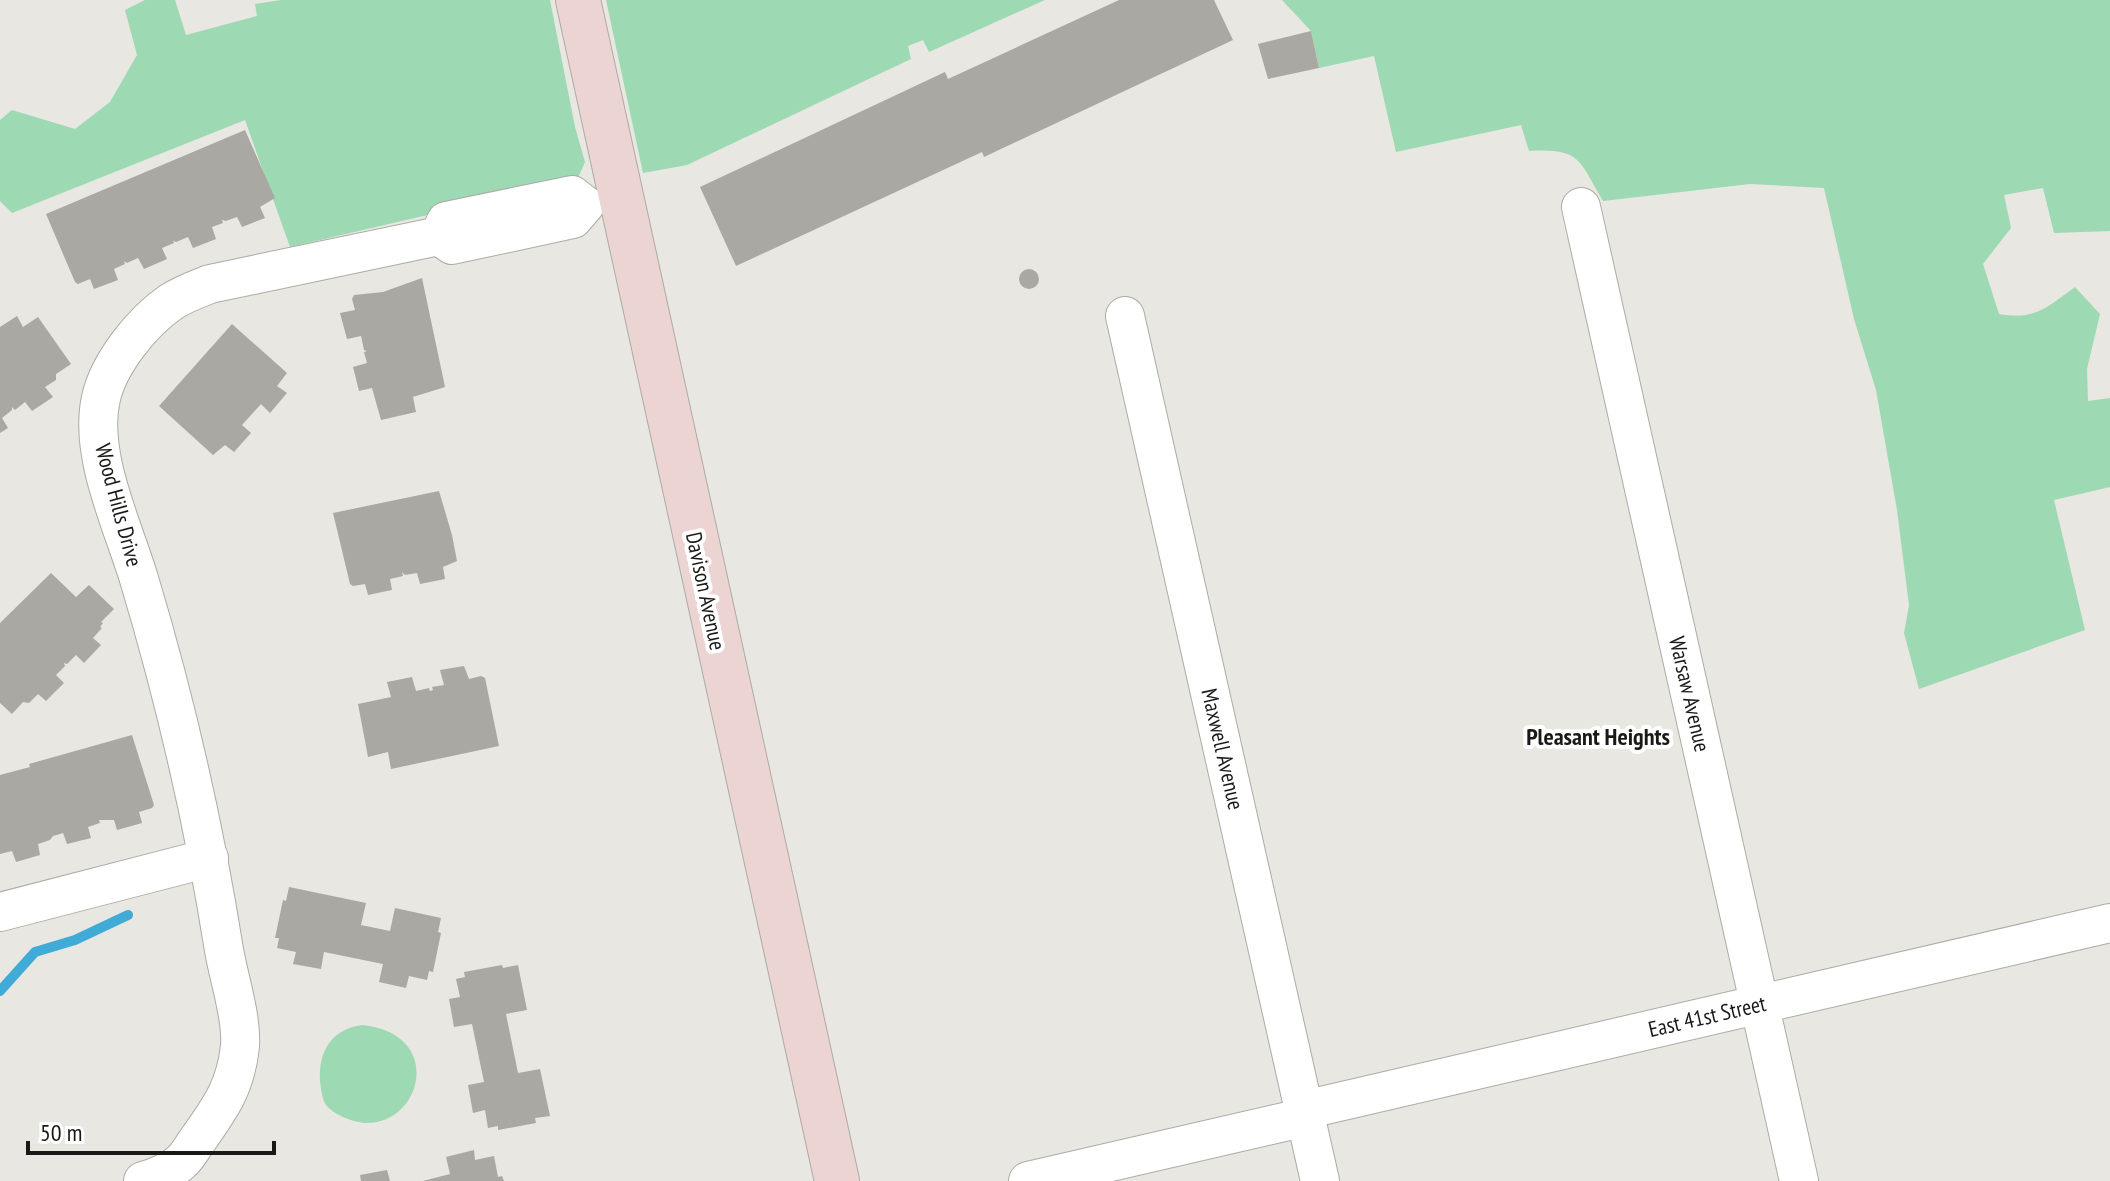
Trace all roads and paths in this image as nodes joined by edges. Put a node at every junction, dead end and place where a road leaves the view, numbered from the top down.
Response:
1 (578, 0) edge
2 (602, 201) junction
3 (1581, 207) dead end
4 (1125, 316) dead end
5 (209, 858) junction
6 (0, 912) edge
7 (2110, 923) edge
8 (1761, 1004) junction
9 (1305, 1113) junction
10 (143, 1181) edge
11 (837, 1181) edge
12 (1028, 1181) edge
13 (1320, 1181) edge
14 (1799, 1181) edge

1 - 2 street, Davison Avenue
2 - 5 street, Wood Hills Drive
2 - 11 street, Davison Avenue
3 - 8 street, Warsaw Avenue
4 - 9 street, Maxwell Avenue
5 - 6 street
5 - 10 street, Wood Hills Drive
7 - 8 street, East 41st Street
8 - 9 street, East 41st Street
8 - 14 street, Warsaw Avenue
9 - 12 street, East 41st Street
9 - 13 street, Maxwell Avenue

